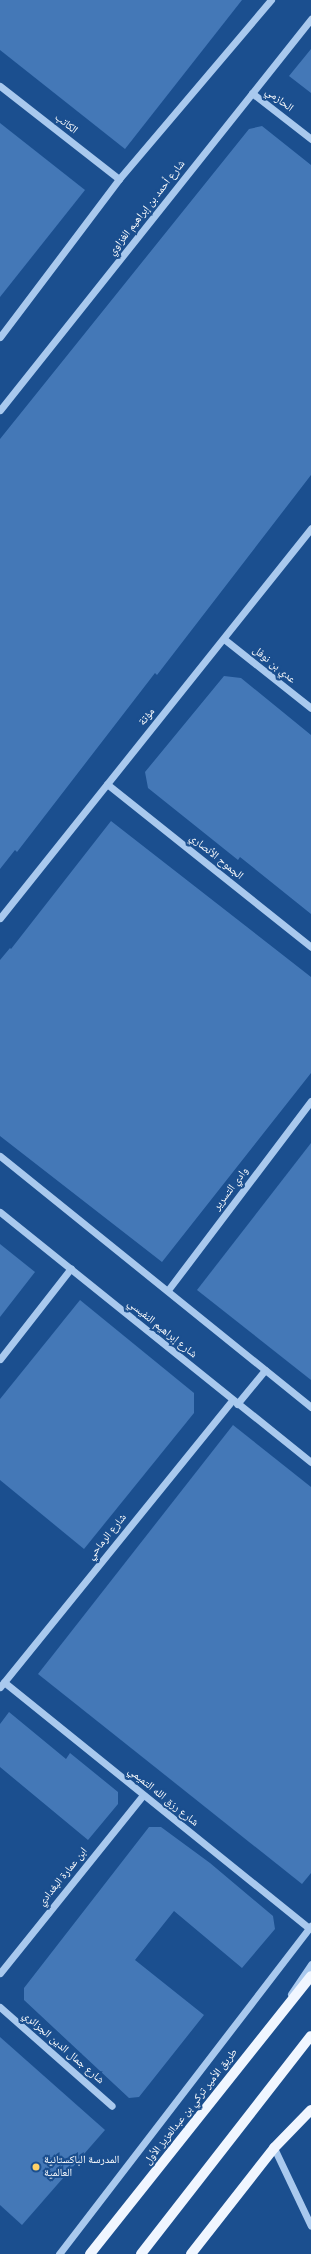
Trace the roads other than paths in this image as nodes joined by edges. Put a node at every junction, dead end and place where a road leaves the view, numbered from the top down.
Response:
1 (272, 0) edge
2 (311, 19) edge
3 (0, 86) edge
4 (252, 93) junction
5 (311, 139) edge
6 (119, 179) junction
7 (0, 337) edge
8 (0, 410) edge
9 (311, 528) edge
10 (224, 639) junction
11 (311, 708) edge
12 (107, 784) junction
13 (0, 918) edge
14 (311, 947) edge
15 (311, 1101) edge
16 (0, 1156) edge
17 (0, 1212) edge
18 (71, 1268) junction
19 (168, 1290) junction
20 (0, 1359) edge
21 (265, 1370) junction
22 (234, 1402) junction
23 (311, 1407) edge
24 (311, 1462) edge
25 (2, 1684) edge
26 (143, 1795) junction
27 (310, 1926) edge
28 (311, 1964) edge
29 (0, 1973) edge
30 (311, 1976) edge
31 (0, 2007) edge
32 (269, 2028) junction
33 (311, 2036) edge
34 (112, 2106) dead end
35 (311, 2110) edge
36 (274, 2148) junction
37 (311, 2226) edge
38 (59, 2254) edge
39 (90, 2254) edge
40 (141, 2254) edge
41 (191, 2254) edge

1 - 6 street
2 - 4 street, شارع أحمد بن إبراهيم الغزاوي
3 - 6 street, الكاتب
4 - 5 street, الحازمي
4 - 8 street, شارع أحمد بن إبراهيم الغزاوي
6 - 7 street
9 - 10 street, مؤتة
10 - 11 street, عدي بن نوفل
10 - 12 street, مؤتة
12 - 13 street, مؤتة
12 - 14 street, الجموح الأنصاري
15 - 19 street, وادي التسرير
16 - 19 street
17 - 18 street, شارع إبراهيم النفيسي
18 - 20 street
18 - 22 street, شارع إبراهيم النفيسي
19 - 21 street
21 - 22 street, شارع الرماحي
21 - 23 street
22 - 24 street, شارع إبراهيم النفيسي
22 - 25 street, شارع الرماحي
25 - 26 street, شارع رزق الله التميمي
26 - 27 street, شارع رزق الله التميمي
26 - 29 street, ابن عمارة البغدادي
27 - 38 street
28 - 32 street
30 - 32 main road, طريق الأمير تركي بن عبدالعزيز الأول
31 - 34 street, شارع جمال الدين الجزائري
32 - 39 main road, طريق الأمير تركي بن عبدالعزيز الأول
33 - 40 main road
35 - 36 main road
36 - 37 street
36 - 41 main road

